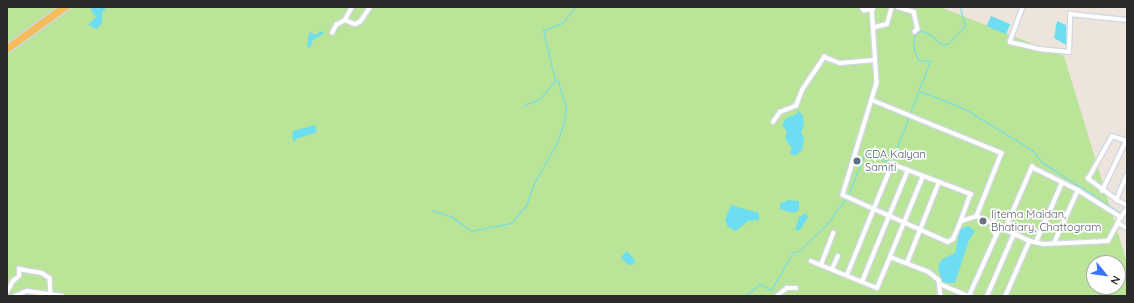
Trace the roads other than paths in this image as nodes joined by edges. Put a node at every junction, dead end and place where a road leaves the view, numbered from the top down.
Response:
1 (62, 7) edge
2 (68, 7) edge
3 (352, 7) edge
4 (370, 7) edge
5 (862, 7) edge
6 (892, 7) edge
7 (898, 7) edge
8 (916, 7) edge
9 (1023, 7) edge
10 (872, 8) edge
11 (914, 12) junction
12 (345, 20) junction
13 (1127, 20) edge
14 (875, 27) junction
15 (915, 32) dead end
16 (332, 34) dead end
17 (7, 47) edge
18 (7, 51) edge
19 (875, 60) junction
20 (872, 100) junction
21 (773, 122) dead end
22 (1127, 141) edge
23 (908, 170) junction
24 (923, 176) junction
25 (1127, 176) edge
26 (939, 182) junction
27 (1062, 183) junction
28 (1078, 190) junction
29 (1102, 191) junction
30 (1117, 200) junction
31 (1127, 205) edge
32 (1127, 208) edge
33 (873, 210) junction
34 (888, 216) junction
35 (976, 216) junction
36 (1121, 217) junction
37 (961, 221) junction
38 (904, 223) junction
39 (1118, 223) junction
40 (1000, 227) junction
41 (1127, 228) edge
42 (920, 229) junction
43 (1005, 229) junction
44 (833, 233) dead end
45 (1014, 234) junction
46 (1030, 241) junction
47 (1036, 242) junction
48 (1054, 243) junction
49 (838, 256) dead end
50 (890, 257) junction
51 (811, 261) dead end
52 (907, 263) junction
53 (821, 265) junction
54 (832, 269) junction
55 (847, 275) junction
56 (862, 282) junction
57 (940, 284) junction
58 (796, 288) dead end
59 (7, 292) edge
60 (51, 295) junction
61 (16, 296) edge
62 (62, 296) edge
63 (776, 296) edge
64 (941, 296) edge
65 (968, 296) edge
66 (987, 296) edge
67 (1006, 296) edge

1 - 17 main road
2 - 18 main road
3 - 12 street
4 - 12 street
5 - 10 street
6 - 14 street
7 - 11 street
8 - 11 street
9 - 13 street
10 - 14 street
11 - 15 street
12 - 16 street
14 - 19 street
19 - 20 street
19 - 21 street
20 - 33 street
20 - 35 street
22 - 29 street
22 - 29 street
23 - 24 street
23 - 33 street
23 - 34 street
24 - 26 street
24 - 38 street
25 - 30 street
26 - 37 street
26 - 42 street
27 - 28 street
27 - 43 street
27 - 47 street
28 - 36 street
28 - 48 street
29 - 30 street
30 - 31 street
32 - 36 street
33 - 34 street
33 - 55 street
34 - 38 street
34 - 56 street
35 - 37 street
35 - 40 street
36 - 39 street
37 - 42 street
38 - 42 street
38 - 50 street
39 - 41 street
39 - 48 street
40 - 43 street
40 - 65 street
42 - 52 street
43 - 45 street
44 - 53 street
45 - 46 street
45 - 66 street
46 - 47 street
46 - 67 street
47 - 48 street
49 - 54 street
50 - 52 street
50 - 56 street
51 - 53 street
52 - 57 street
53 - 54 street
54 - 55 street
55 - 56 street
57 - 64 street
57 - 65 street
58 - 63 street
59 - 60 street
60 - 61 street
60 - 62 street

